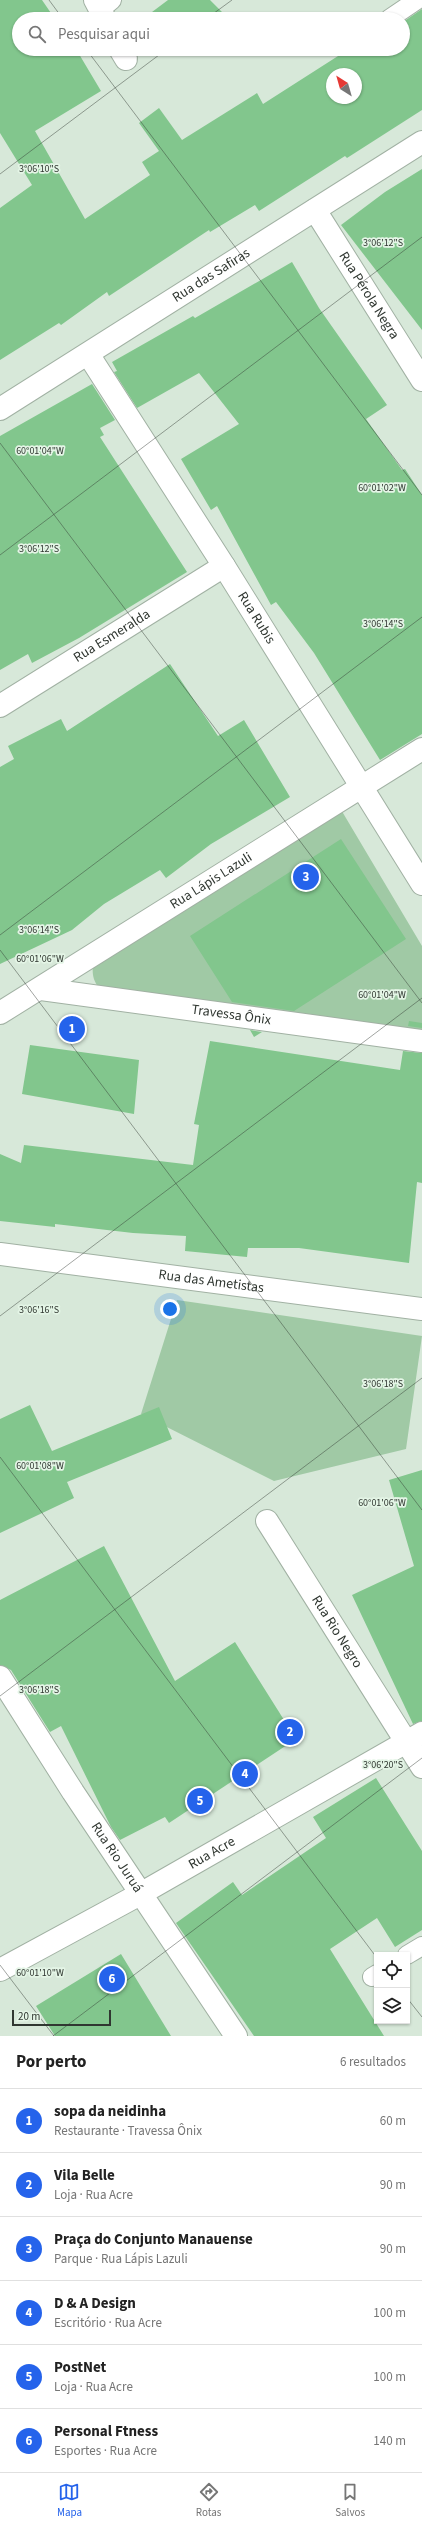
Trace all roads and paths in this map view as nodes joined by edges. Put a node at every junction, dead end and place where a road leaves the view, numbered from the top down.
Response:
1 (418, 0) edge
2 (400, 12) edge
3 (422, 142) edge
4 (315, 210) junction
5 (88, 354) junction
6 (422, 380) edge
7 (0, 409) edge
8 (224, 566) junction
9 (0, 706) edge
10 (422, 749) edge
11 (360, 788) junction
12 (422, 884) edge
13 (41, 989) junction
14 (0, 1013) edge
15 (422, 1041) edge
16 (0, 1254) edge
17 (422, 1309) edge
18 (267, 1521) dead end
19 (0, 1677) edge
20 (414, 1738) edge
21 (422, 1767) edge
22 (142, 1893) junction
23 (422, 1946) edge
24 (410, 1953) edge
25 (0, 1970) edge
26 (236, 2036) edge

1 - 2 lane
3 - 4 street, Rua das Safiras
4 - 5 street, Rua das Safiras
4 - 6 street, Rua Pérola Negra
5 - 7 street, Rua das Safiras
5 - 8 street, Rua Rubis
8 - 9 street, Rua Esmeralda
8 - 11 street, Rua Rubis
10 - 11 street, Rua Lápis Lazuli
11 - 12 street, Rua Rubis
11 - 13 street, Rua Lápis Lazuli
13 - 14 street, Rua Lápis Lazuli
13 - 15 street, Travessa Ônix
16 - 17 street, Rua das Ametistas
18 - 20 street, Rua Rio Negro
19 - 22 street, Rua Rio Juruá
20 - 21 street, Rua Rio Negro
20 - 22 street, Rua Acre
22 - 25 street, Rua Acre
22 - 26 street, Rua Rio Juruá
23 - 24 lane

